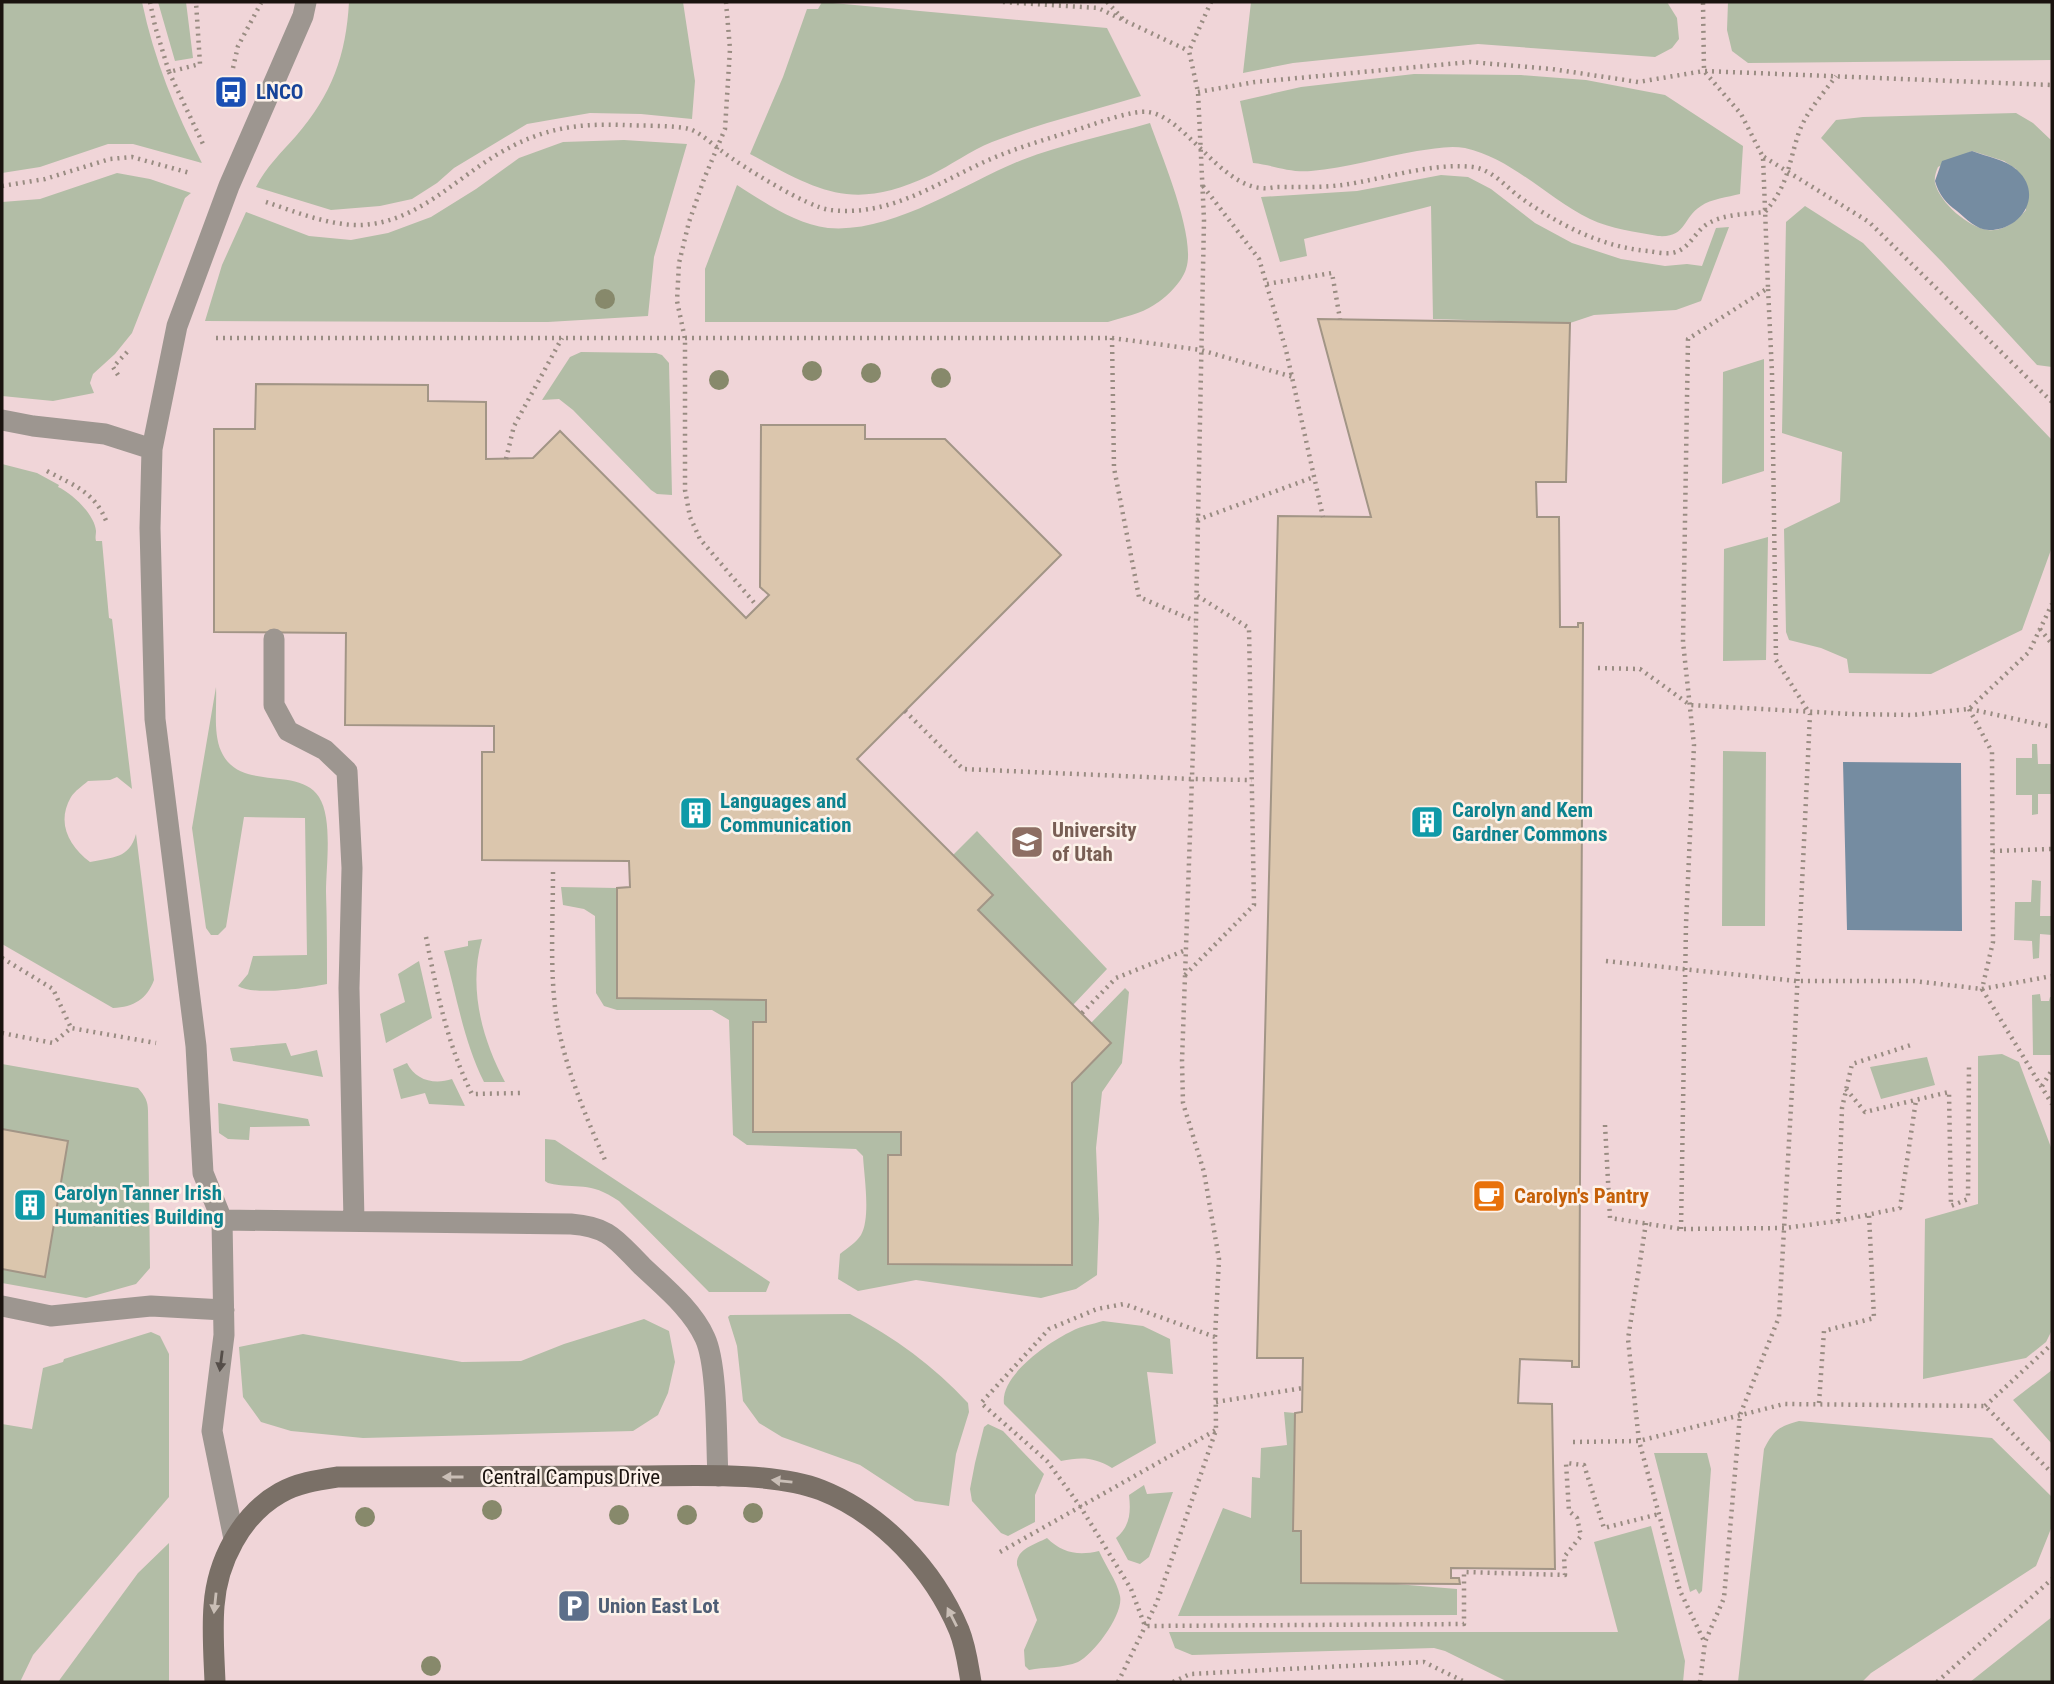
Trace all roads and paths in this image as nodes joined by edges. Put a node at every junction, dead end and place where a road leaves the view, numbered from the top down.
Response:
1 (150, 2) edge
2 (196, 2) edge
3 (306, 2) edge
4 (726, 2) edge
5 (1003, 2) edge
6 (1107, 2) edge
7 (1211, 2) edge
8 (1703, 2) edge
9 (1127, 22) junction
10 (1189, 51) junction
11 (1704, 71) junction
12 (169, 72) junction
13 (1836, 76) junction
14 (2052, 85) edge
15 (1198, 92) junction
16 (717, 148) junction
17 (1201, 150) junction
18 (209, 153) dead end
19 (1763, 157) junction
20 (1789, 172) junction
21 (200, 177) dead end
22 (1202, 185) junction
23 (2, 186) edge
24 (257, 200) dead end
25 (1765, 212) junction
26 (1267, 284) junction
27 (1768, 288) junction
28 (1340, 319) dead end
29 (215, 338) dead end
30 (562, 338) junction
31 (1112, 338) junction
32 (685, 339) junction
33 (1201, 350) junction
34 (1293, 377) junction
35 (2052, 402) edge
36 (2, 420) edge
37 (152, 449) junction
38 (506, 458) dead end
39 (1314, 477) junction
40 (1323, 517) dead end
41 (1197, 520) junction
42 (1195, 595) junction
43 (2052, 604) edge
44 (757, 606) dead end
45 (1195, 621) junction
46 (2040, 629) junction
47 (274, 639) dead end
48 (2052, 644) edge
49 (1598, 668) dead end
50 (1690, 705) junction
51 (1969, 709) junction
52 (905, 711) dead end
53 (1810, 713) junction
54 (2052, 727) edge
55 (1191, 779) junction
56 (1252, 780) junction
57 (2052, 849) edge
58 (1993, 851) junction
59 (553, 872) dead end
60 (426, 937) dead end
61 (1186, 950) junction
62 (2, 958) edge
63 (1606, 961) dead end
64 (1685, 970) junction
65 (1185, 975) junction
66 (2052, 976) edge
67 (1797, 981) junction
68 (1982, 989) junction
69 (1082, 1013) dead end
70 (71, 1028) junction
71 (2, 1032) edge
72 (164, 1044) dead end
73 (1914, 1044) dead end
74 (1969, 1064) dead end
75 (2052, 1070) edge
76 (2042, 1086) junction
77 (1846, 1089) junction
78 (523, 1093) dead end
79 (1916, 1100) junction
80 (2052, 1104) edge
81 (1605, 1125) dead end
82 (605, 1160) dead end
83 (1869, 1215) junction
84 (222, 1220) junction
85 (354, 1220) junction
86 (1838, 1222) junction
87 (1646, 1223) junction
88 (1785, 1228) junction
89 (1681, 1229) junction
90 (2, 1306) edge
91 (224, 1310) junction
92 (1215, 1337) junction
93 (2052, 1344) edge
94 (1303, 1388) dead end
95 (1216, 1402) junction
96 (1819, 1403) junction
97 (1985, 1406) junction
98 (1740, 1415) junction
99 (1216, 1430) junction
100 (1639, 1441) junction
101 (1573, 1443) dead end
102 (2052, 1473) edge
103 (718, 1476) junction
104 (1080, 1506) junction
105 (1659, 1514) junction
106 (234, 1539) junction
107 (1000, 1552) dead end
108 (2052, 1579) edge
109 (1145, 1626) junction
110 (1705, 1642) junction
111 (215, 1682) edge
112 (971, 1682) edge
113 (1118, 1682) edge
114 (1173, 1682) edge
115 (1465, 1682) edge
116 (1700, 1682) edge
117 (1937, 1682) edge

1 - 12 path
2 - 12 path
3 - 37 lane
4 - 16 path
5 - 9 path
6 - 9 path
7 - 10 path
8 - 11 path
9 - 10 path
10 - 15 path
11 - 13 path
11 - 15 path
11 - 19 path
12 - 18 path
13 - 14 path
13 - 20 path
15 - 17 path
16 - 17 path
16 - 24 path
16 - 32 path
17 - 22 path
17 - 25 path
19 - 20 path
19 - 25 path
20 - 25 path
20 - 35 path
21 - 23 path
22 - 26 path
22 - 33 path
25 - 27 path
26 - 28 path
26 - 34 path
27 - 50 path
27 - 53 path
29 - 30 path
30 - 32 path
30 - 38 path
31 - 32 path
31 - 33 path
31 - 45 path
32 - 44 path
33 - 34 path
33 - 41 path
34 - 39 path
36 - 37 lane
37 - 84 lane
39 - 40 path
39 - 41 path
41 - 42 path
42 - 45 path
42 - 56 path
43 - 46 path
45 - 55 path
46 - 48 path
46 - 51 path
47 - 85 lane
49 - 50 path
50 - 53 path
50 - 64 path
51 - 53 path
51 - 54 path
51 - 58 path
52 - 55 path
53 - 67 path
55 - 56 path
55 - 61 path
56 - 65 path
57 - 58 path
58 - 68 path
59 - 82 path
60 - 78 path
61 - 65 path
61 - 69 path
62 - 70 path
63 - 64 path
64 - 67 path
64 - 89 path
65 - 92 path
66 - 68 path
67 - 68 path
67 - 88 path
68 - 76 path
70 - 71 path
70 - 72 path
73 - 77 path
74 - 79 path
75 - 76 path
76 - 80 path
77 - 79 path
77 - 86 path
79 - 83 path
81 - 87 path
83 - 86 path
83 - 96 path
84 - 85 lane
84 - 91 lane
85 - 103 lane
86 - 88 path
87 - 89 path
87 - 100 path
88 - 89 path
88 - 98 path
90 - 91 lane
91 -> 106 lane
92 - 95 path
92 - 104 path
93 - 97 path
94 - 95 path
95 - 99 path
96 - 97 path
96 - 98 path
97 - 102 path
98 - 100 path
98 - 110 path
99 - 104 path
99 - 109 path
100 - 101 path
100 - 105 path
103 -> 106 street, Central Campus Drive
112 -> 103 street, Central Campus Drive
104 - 107 path
104 - 109 path
105 - 109 path
105 - 110 path
106 -> 111 street, Central Campus Drive
108 - 117 path
109 - 113 path
110 - 116 path
114 - 115 path

